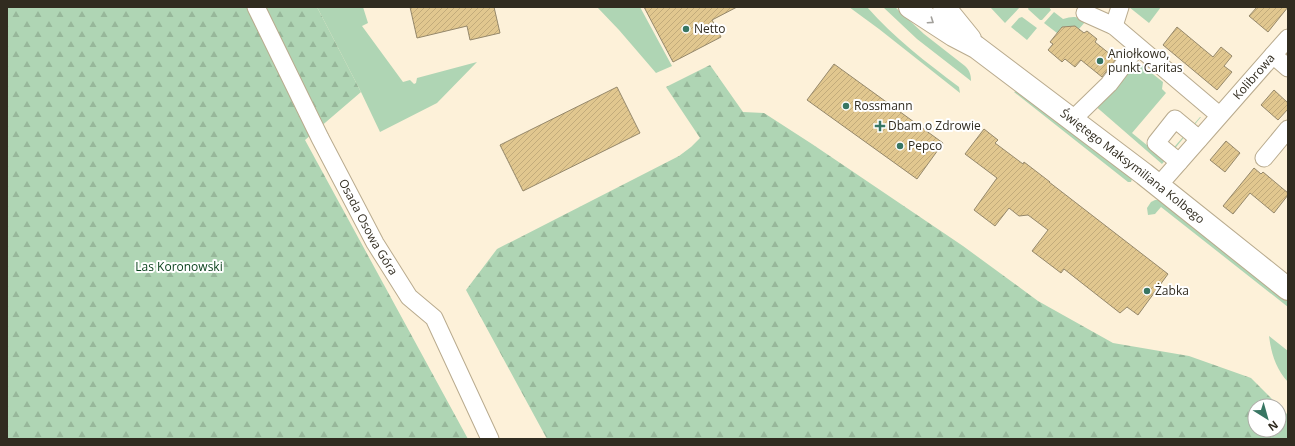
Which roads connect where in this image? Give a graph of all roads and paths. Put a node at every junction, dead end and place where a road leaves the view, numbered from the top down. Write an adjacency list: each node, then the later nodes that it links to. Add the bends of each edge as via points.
1 (256, 7): 20 (street, Osada Osowa Góra, via 375,243 409,297 434,318)
2 (910, 7): 8 (main road, Świętego Maksymiliana Kolbego, one-way to 8)
3 (944, 7): 8 (main road, Świętego Maksymiliana Kolbego)
4 (1120, 7): 6 (street)
5 (1085, 13): 6 (street)
6 (1114, 26): 9 (street)
7 (1288, 38): 10 (street, Kolibrowa)
8 (976, 47): 13 (main road, Świętego Maksymiliana Kolbego)
9 (1137, 47): 12 (street); 13 (street, via 1108,84)
10 (1273, 55): 11 (street); 12 (street, Kolibrowa)
11 (1288, 68)
12 (1220, 115): 15 (street, Kolibrowa)
13 (1072, 120): 18 (main road, Świętego Maksymiliana Kolbego)
14 (1288, 129): 16 (street)
15 (1199, 139): 17 (street, Kolibrowa); 17 (street, via 1175,119 1156,143)
16 (1264, 158)
17 (1179, 162): 18 (street, Kolibrowa)
18 (1158, 185): 19 (main road, Świętego Maksymiliana Kolbego)
19 (1288, 289)
20 (490, 439)

